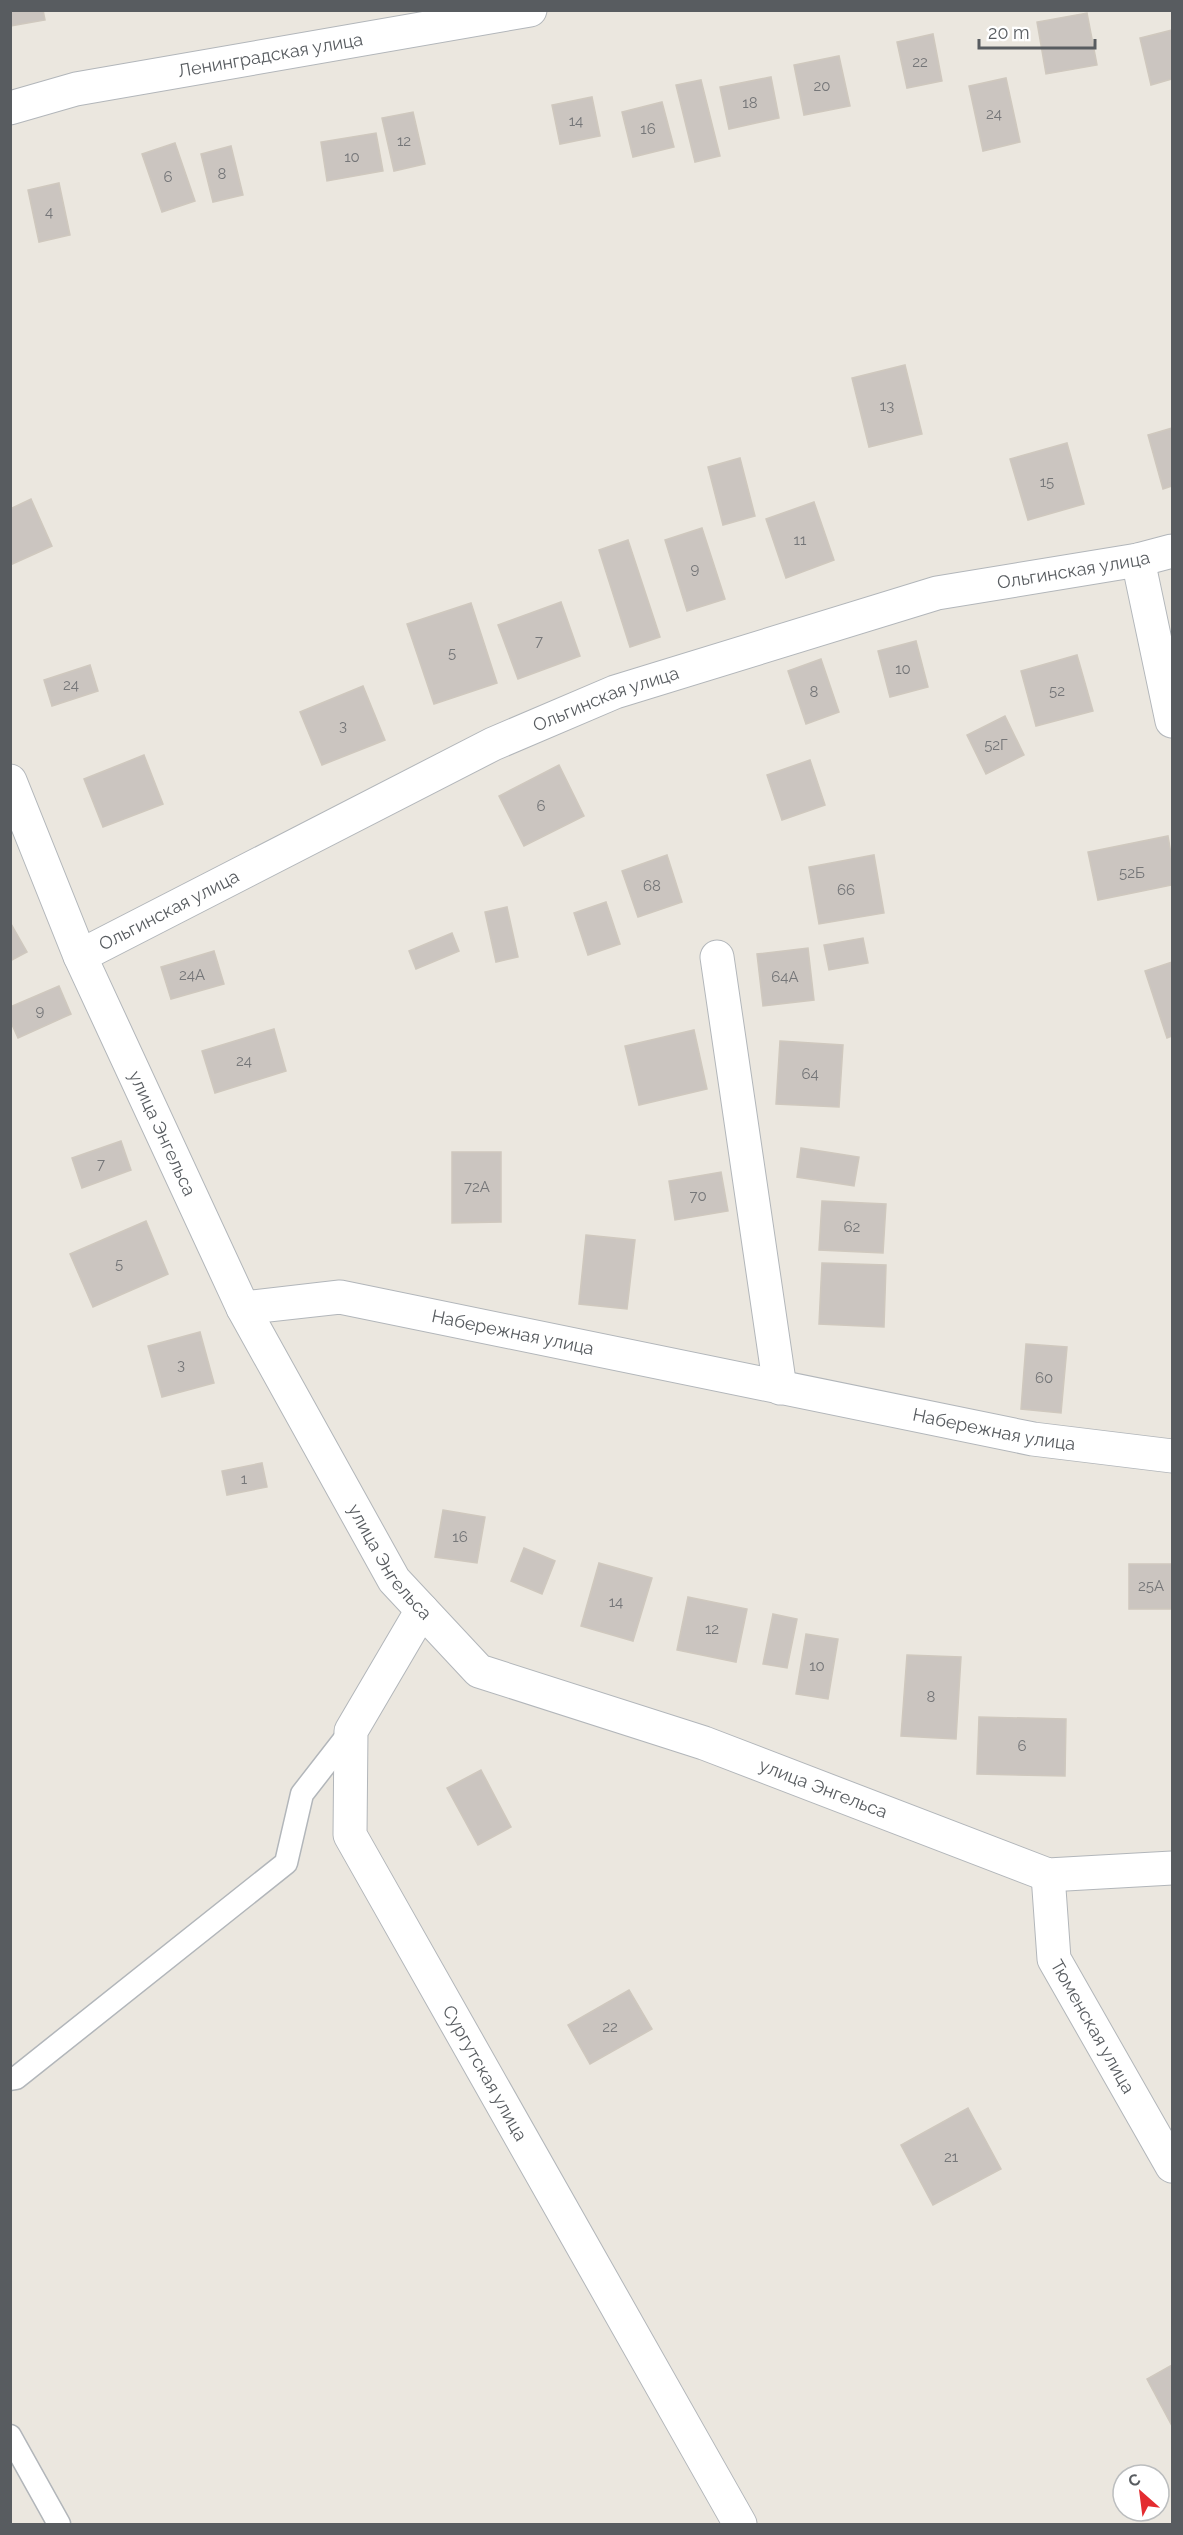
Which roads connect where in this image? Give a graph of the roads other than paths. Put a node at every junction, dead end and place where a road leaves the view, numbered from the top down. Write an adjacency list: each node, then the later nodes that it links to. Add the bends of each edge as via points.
1 (530, 10): 2 (street, Ленинградская улица, via 76,89)
2 (10, 108)
3 (1173, 551): 4 (street, Ольгинская улица)
4 (1138, 560): 5 (street); 7 (street, Ольгинская улица, via 937,593 615,692 492,744)
5 (1173, 722)
6 (10, 781): 7 (street, улица Энгельса)
7 (80, 956): 9 (street, улица Энгельса)
8 (717, 957): 10 (street)
9 (243, 1308): 10 (street, Набережная улица, via 340,1297); 12 (street, улица Энгельса, via 394,1580)
10 (780, 1388): 11 (street, Набережная улица, via 1033,1439)
11 (1173, 1456)
12 (422, 1610): 13 (street, Сургутская улица); 15 (street, улица Энгельса, via 479,1671 704,1743)
13 (351, 1731): 16 (lane, via 302,1794 286,1863 16,2079); 20 (street, Сургутская улица, via 350,1835)
14 (1173, 1868): 15 (street, улица Энгельса)
15 (1048, 1875): 17 (street, Тюменская улица, via 1054,1959)
16 (10, 2079)
17 (1173, 2166)
18 (10, 2436): 19 (lane)
19 (59, 2524)
20 (740, 2524)

